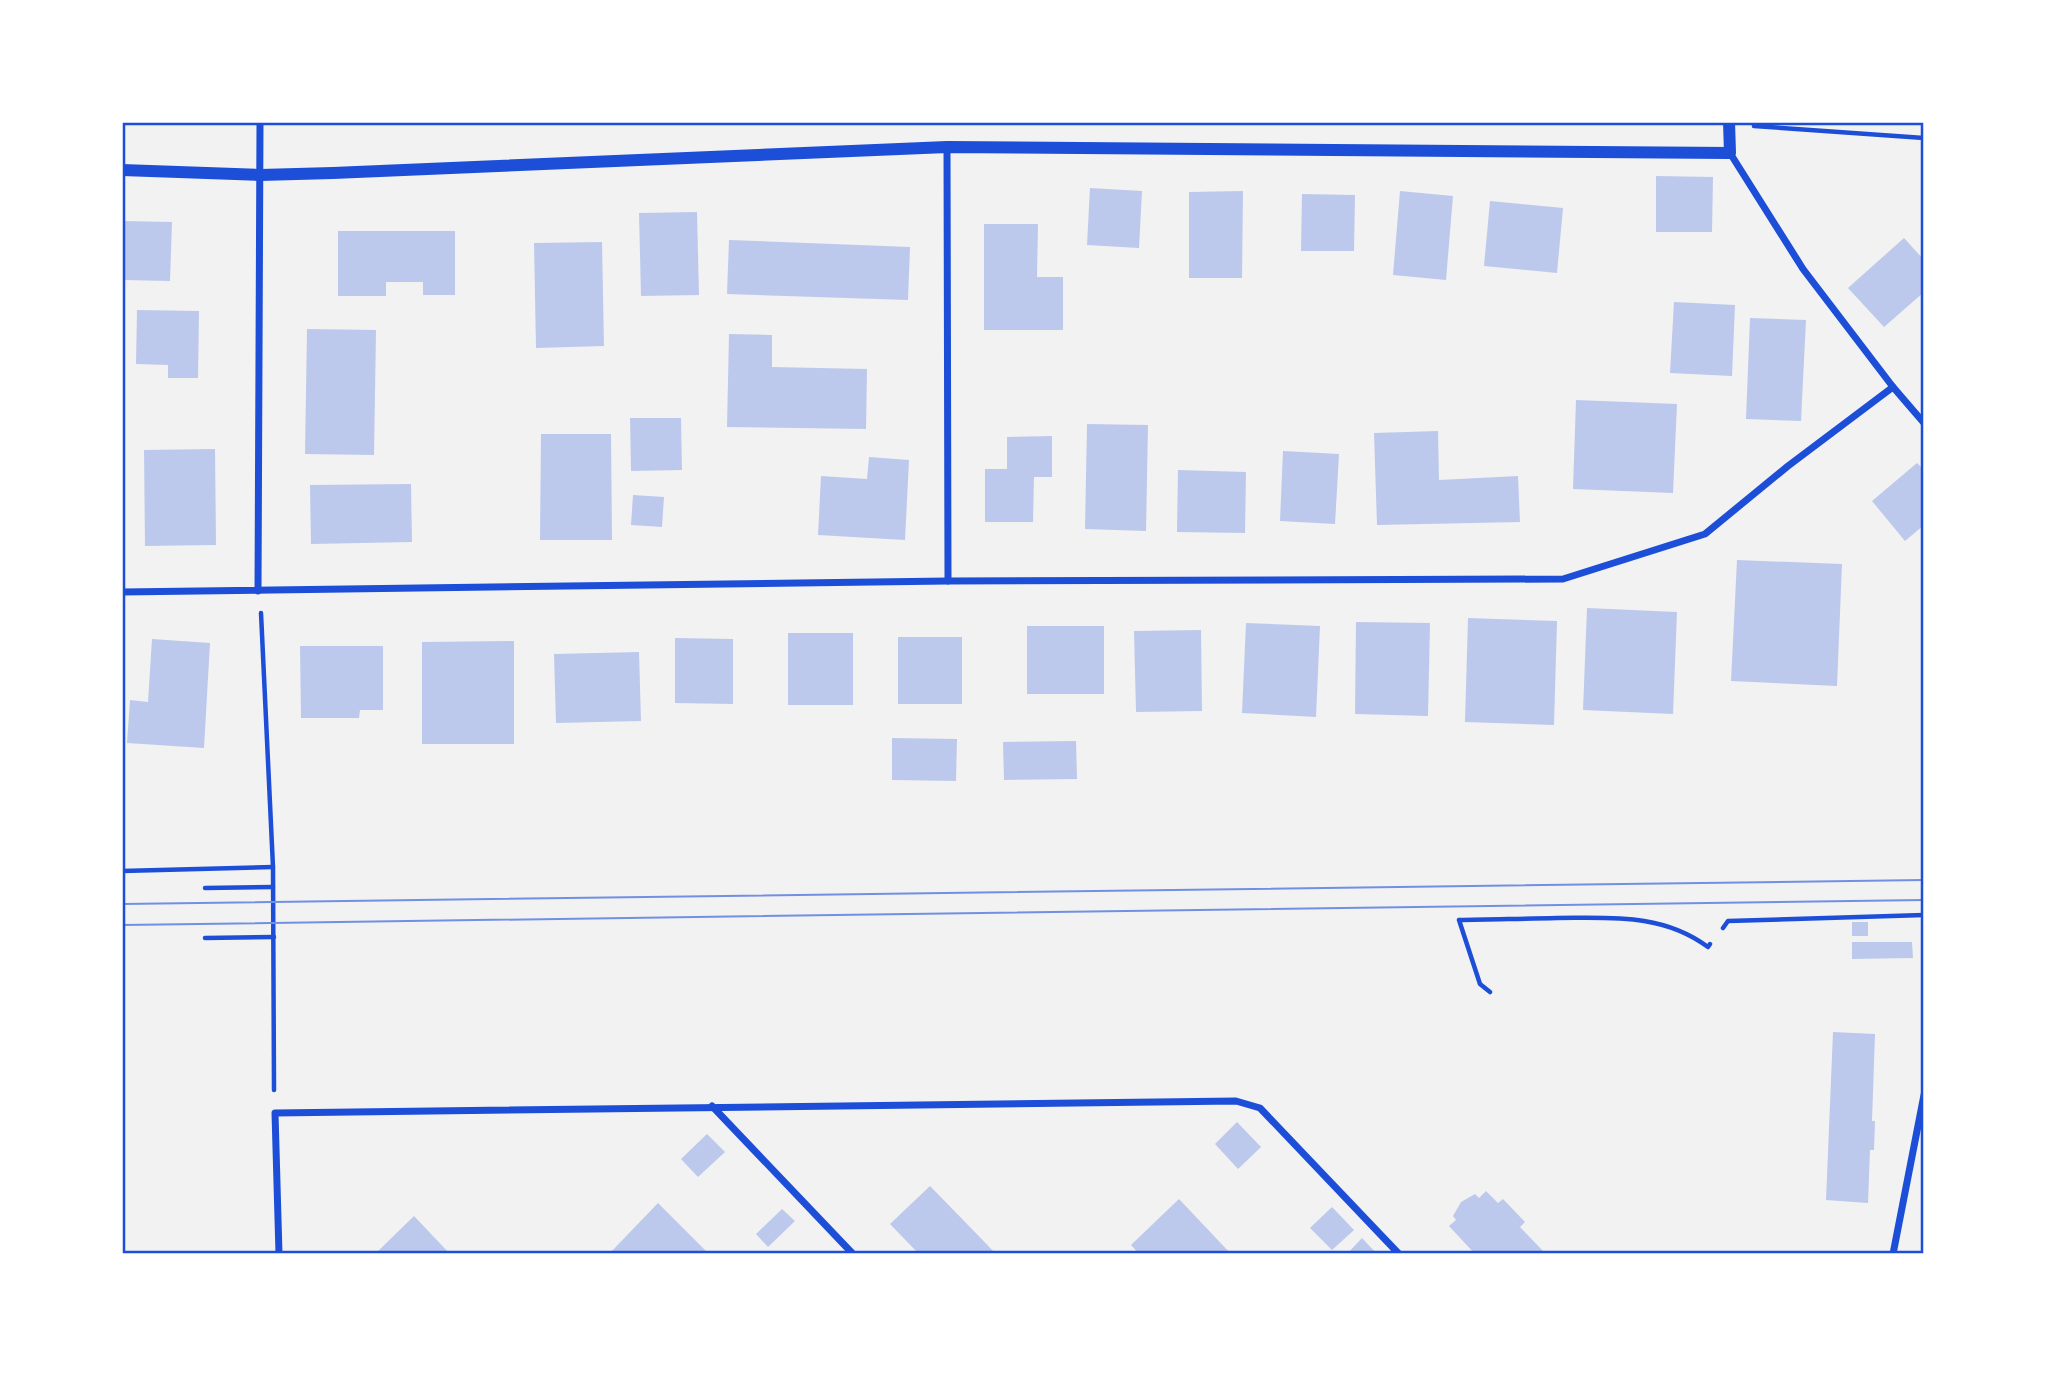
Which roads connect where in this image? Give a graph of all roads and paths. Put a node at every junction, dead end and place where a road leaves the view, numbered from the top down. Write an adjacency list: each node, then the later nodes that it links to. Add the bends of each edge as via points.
1 (260, 122): 7 (street)
2 (1729, 123): 3 (path); 5 (street)
3 (1923, 138)
4 (947, 148): 5 (street); 7 (street); 10 (street)
5 (1730, 153): 8 (street, via 1803,269)
6 (122, 170): 7 (street)
7 (260, 175): 11 (street)
8 (1893, 387): 9 (street); 10 (street, via 1706,534 1563,579)
9 (1923, 423)
10 (948, 581): 11 (street)
11 (258, 591): 12 (street); 13 (path)
12 (122, 593)
13 (273, 867): 14 (path); 15 (path)
14 (122, 871)
15 (273, 887): 16 (path); 19 (path)
16 (205, 888)
17 (1923, 915): 18 (path, via 1728,920)
18 (1723, 928)
19 (274, 937): 20 (path); 25 (path)
20 (205, 938)
21 (1710, 944): 22 (path, via 1628,917 1459,920 1480,984)
22 (1490, 992)
23 (1923, 1095): 29 (street)
24 (712, 1106): 25 (street); 27 (street); 28 (street, via 1236,1101 1259,1108)
25 (275, 1113): 26 (street)
26 (279, 1254)
27 (853, 1254)
28 (1399, 1254)
29 (1894, 1254)

